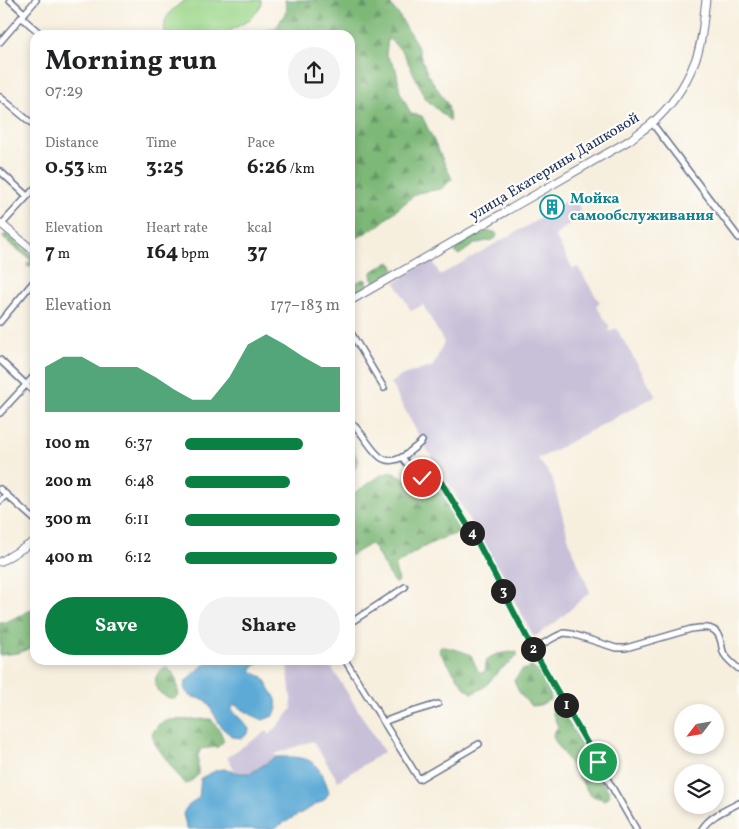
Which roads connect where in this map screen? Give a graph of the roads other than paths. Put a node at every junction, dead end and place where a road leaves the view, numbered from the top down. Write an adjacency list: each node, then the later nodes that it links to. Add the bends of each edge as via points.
1 (10, 0): 4 (street)
2 (36, 0): 4 (street)
3 (706, 0): 9 (street, улица Екатерины Дашковой, via 696,60 678,94)
4 (23, 15): 5 (street); 6 (street)
5 (37, 30)
6 (0, 42)
7 (0, 97): 8 (street)
8 (30, 122)
9 (652, 123): 14 (street); 17 (street, улица Екатерины Дашковой, via 630,140)
10 (0, 171): 12 (street)
11 (30, 194): 12 (street)
12 (28, 196): 13 (street)
13 (1, 223): 15 (street)
14 (739, 238)
15 (30, 248)
16 (30, 286): 18 (street)
17 (355, 298)
18 (0, 322)
19 (355, 339): 24 (street)
20 (0, 360): 22 (street)
21 (30, 381): 22 (street)
22 (27, 385): 23 (street); 25 (street)
23 (30, 388)
24 (384, 388)
25 (0, 413)
26 (355, 425): 28 (street, via 379,457 387,461)
27 (422, 441): 28 (street)
28 (402, 457): 37 (street, via 428,483 441,482 476,539)
29 (0, 489): 30 (street)
30 (6, 494): 31 (street); 32 (street)
31 (0, 501)
32 (30, 516)
33 (30, 544): 34 (street)
34 (0, 562)
35 (405, 587): 36 (street)
36 (355, 620)
37 (533, 649): 39 (street, via 564,633 626,648 701,627 715,630 724,654); 44 (street)
38 (348, 665): 41 (street)
39 (739, 669)
40 (438, 704): 41 (street)
41 (384, 722): 42 (street, via 419,778)
42 (479, 744)
43 (739, 803): 45 (street, via 713,817)
44 (636, 829)
45 (702, 829)

